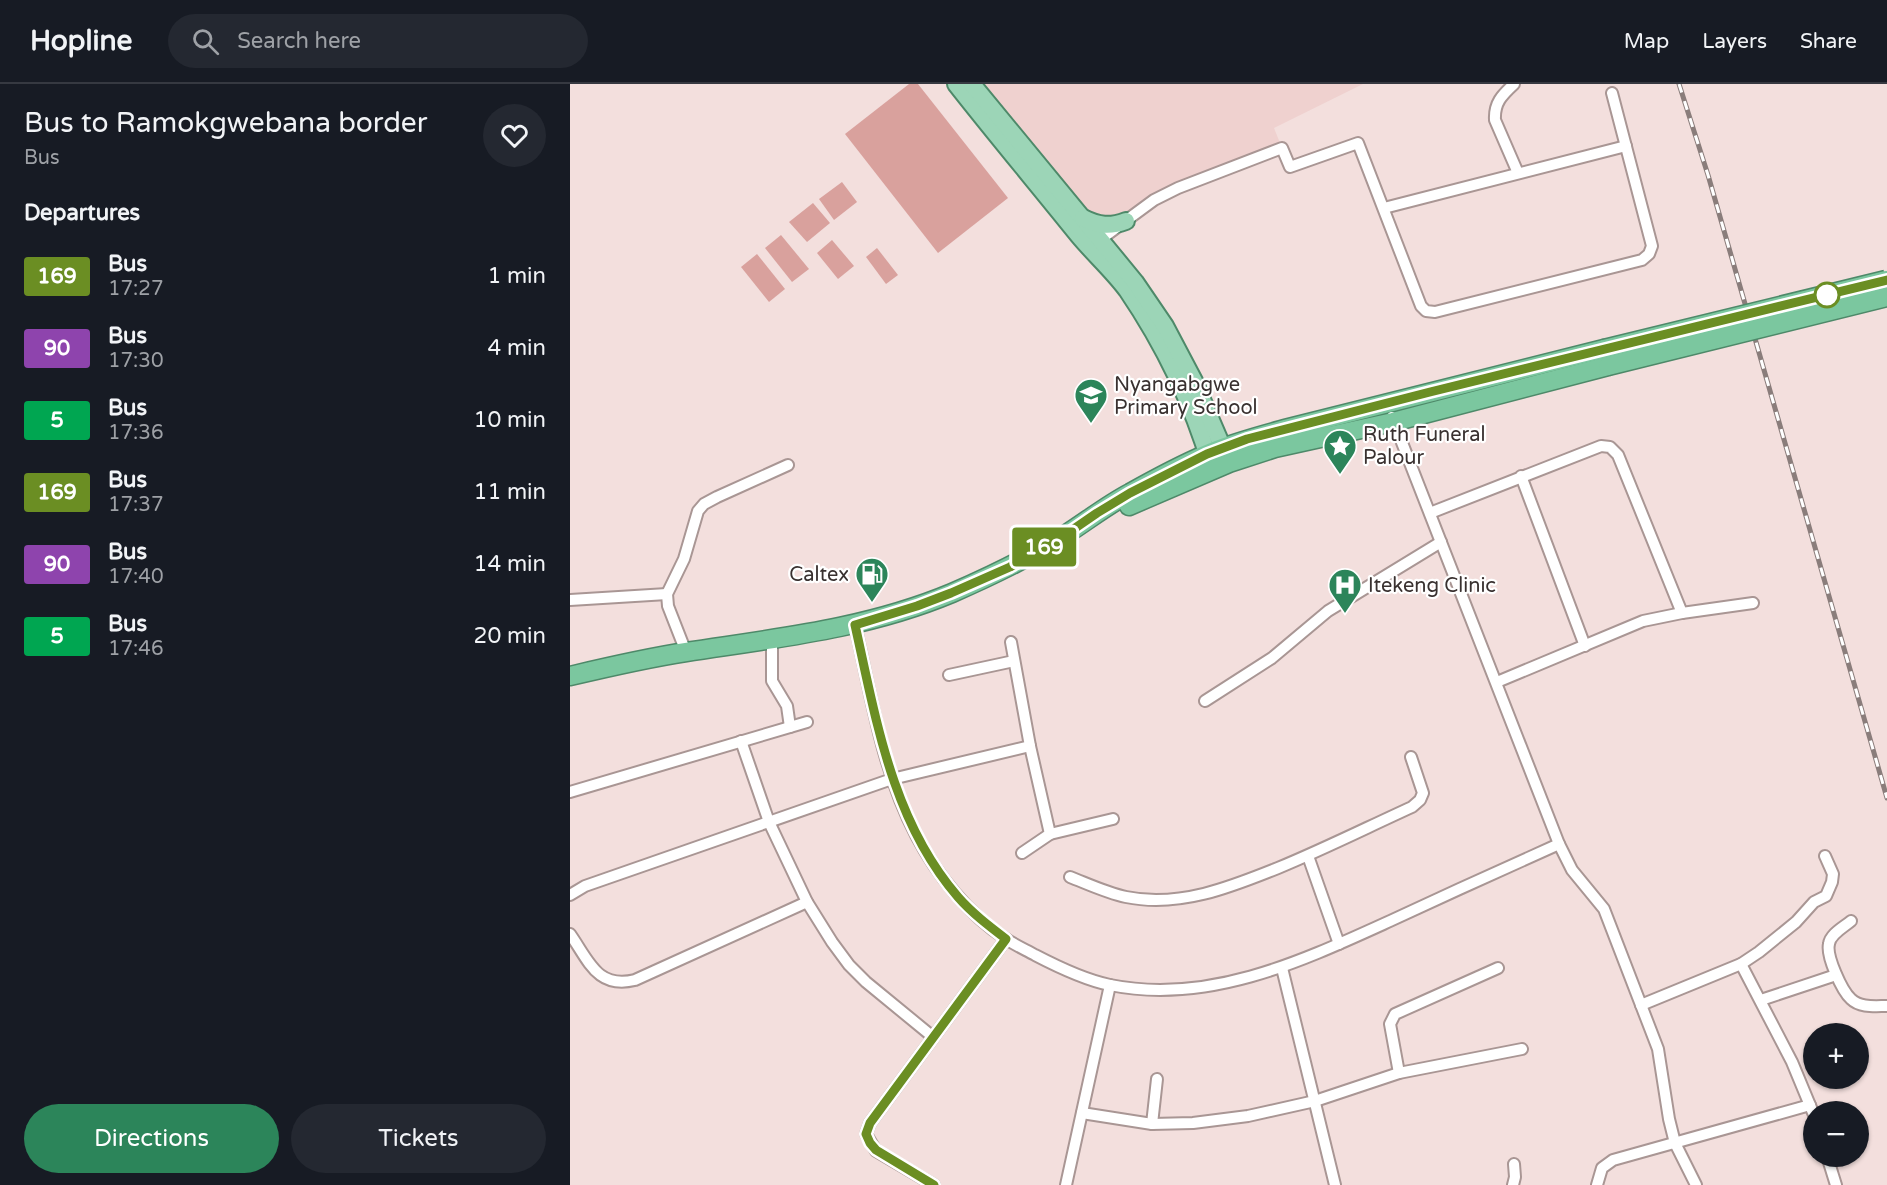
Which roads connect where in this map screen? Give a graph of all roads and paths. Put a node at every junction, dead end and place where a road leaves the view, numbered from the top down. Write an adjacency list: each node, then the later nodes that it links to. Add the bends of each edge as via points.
1 (956, 84): 10 (main road)
2 (972, 84): 8 (main road)
3 (1514, 84): 6 (street, via 1494,111)
4 (1612, 93): 5 (street)
5 (1626, 146): 6 (street); 7 (street, via 1652,246 1642,260 1435,312 1426,311)
6 (1518, 173): 7 (street)
7 (1384, 208): 9 (street, via 1358,143 1290,167 1282,148 1178,188)
8 (1083, 218): 9 (main road, via 1100,225); 10 (main road)
9 (1126, 221): 10 (street); 11 (main road, via 1115,242)
10 (1095, 244): 11 (main road); 16 (main road, via 1153,333)
11 (1119, 262): 16 (main road, via 1165,326 1194,381)
12 (1887, 286): 13 (highway, bridge)
13 (1606, 358): 14 (highway); 15 (highway)
14 (1386, 403): 15 (street); 16 (highway, via 1247,439)
15 (1393, 422): 16 (highway); 19 (street)
16 (1218, 459): 25 (highway, via 1130,493 1010,567 951,593)
17 (788, 465): 21 (street, via 704,504 694,519 684,559)
18 (1521, 476): 19 (street); 24 (street, via 1601,446 1610,447 1617,455); 28 (street)
19 (1430, 513): 20 (street)
20 (1441, 542): 33 (street); 34 (street, via 1328,610 1272,658)
21 (667, 594): 22 (street); 29 (street)
22 (570, 600)
23 (1753, 603): 24 (street)
24 (1682, 613): 28 (street, via 1643,621)
25 (855, 625): 26 (highway); 40 (street)
26 (772, 640): 29 (highway); 36 (street, via 772,681 788,706)
27 (1011, 642): 30 (street)
28 (1585, 646): 33 (street)
29 (686, 652): 32 (highway)
30 (1014, 661): 31 (street); 38 (street)
31 (949, 675)
32 (570, 676)
33 (1497, 682): 45 (street)
34 (1205, 701)
35 (807, 722): 36 (street)
36 (790, 728): 37 (street)
37 (741, 741): 41 (street); 43 (street)
38 (1030, 746): 40 (street); 44 (street)
39 (1411, 757): 47 (street, via 1423,793 1420,800)
40 (892, 779): 43 (street); 54 (street, via 916,835 943,878 958,897)
41 (570, 792)
42 (1113, 819): 44 (street)
43 (769, 822): 50 (street, via 585,886); 51 (street)
44 (1050, 834): 46 (street)
45 (1559, 844): 55 (street); 62 (street, via 1572,870 1604,909)
46 (1022, 853)
47 (1308, 856): 49 (street, via 1239,884 1175,899 1126,897); 55 (street)
48 (1825, 856): 56 (street, via 1833,874 1826,896)
49 (1070, 877)
50 (570, 895)
51 (807, 902): 53 (street, via 624,982 598,974); 64 (street, via 849,965)
52 (1851, 921): 59 (street, via 1828,944)
53 (570, 934)
54 (1006, 939): 60 (street, via 1047,961); 64 (street)
55 (1339, 944): 57 (street)
56 (1741, 964): 61 (street); 62 (street)
57 (1282, 968): 60 (street, via 1196,988 1147,990); 68 (street)
58 (1498, 968): 66 (street, via 1395,1014 1390,1024)
59 (1836, 975): 61 (street); 63 (street, via 1851,1000 1866,1006)
60 (1110, 985): 71 (street)
61 (1761, 1000): 69 (street)
62 (1641, 1005): 73 (street, via 1658,1050)
63 (1887, 1006)
64 (933, 1037): 76 (street, via 866,1134 876,1150)
65 (1522, 1048): 66 (street)
66 (1399, 1073): 68 (street)
67 (1157, 1079): 72 (street)
68 (1316, 1101): 72 (street, via 1248,1116); 78 (street)
69 (1808, 1101)
70 (1803, 1112): 73 (street)
71 (1082, 1113): 72 (street); 77 (street)
72 (1152, 1124)
73 (1675, 1143): 80 (street, via 1607,1163); 81 (street)
74 (1514, 1164): 79 (street)
75 (1830, 1167): 82 (street)
76 (934, 1185)
77 (1066, 1185)
78 (1335, 1185)
79 (1513, 1185)
80 (1597, 1185)
81 (1696, 1185)
82 (1836, 1185)

